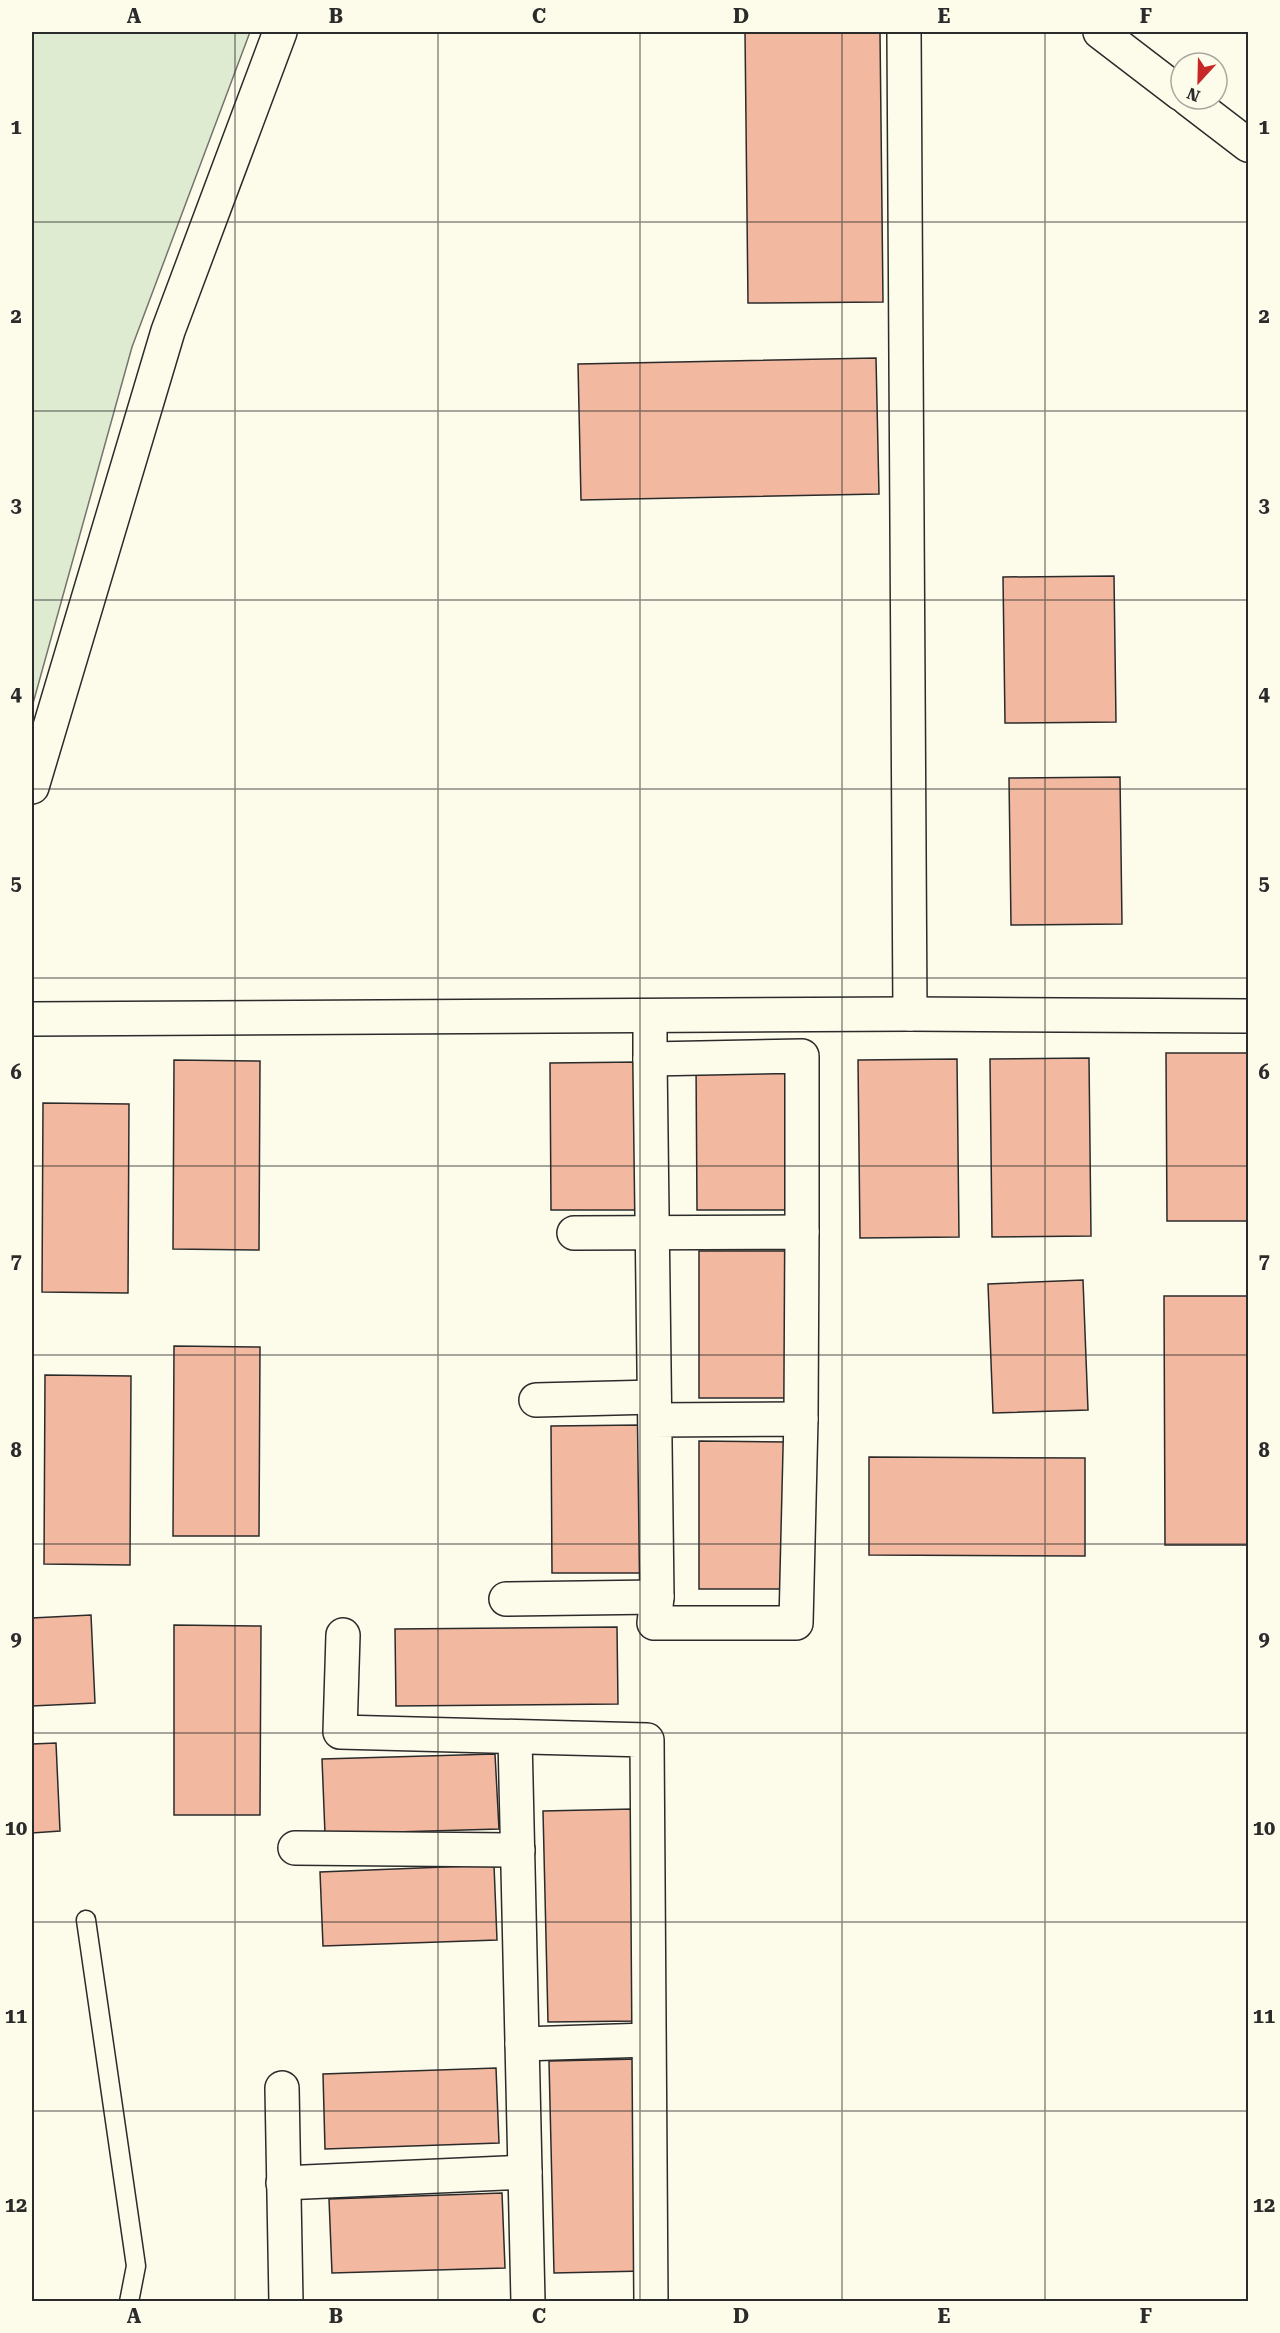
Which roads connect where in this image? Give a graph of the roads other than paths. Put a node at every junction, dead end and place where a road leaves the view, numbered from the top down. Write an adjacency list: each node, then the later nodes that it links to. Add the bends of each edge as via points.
1 (280, 32): 7 (street, via 168,331)
2 (904, 32): 8 (street)
3 (1100, 32): 4 (street)
4 (1169, 84)
5 (1204, 111): 6 (street)
6 (1248, 145)
7 (32, 786)
8 (910, 1014): 9 (street); 10 (street)
9 (650, 1016): 11 (street); 12 (street)
10 (1248, 1016)
11 (32, 1019)
12 (650, 1059): 13 (street, via 802,1056); 15 (street)
13 (802, 1232): 15 (street); 18 (street)
14 (574, 1233): 15 (street)
15 (652, 1234): 17 (street)
16 (537, 1400): 17 (street)
17 (655, 1408): 18 (street); 19 (street)
18 (801, 1419): 19 (street, via 796,1623 654,1623)
19 (657, 1596): 20 (street)
20 (506, 1599)
21 (343, 1635): 22 (street, via 340,1732)
22 (514, 1738): 24 (street); 26 (street, via 646,1740)
23 (295, 1848): 24 (street)
24 (518, 1850): 27 (street)
25 (86, 1920): 31 (lane, via 136,2266)
26 (648, 2040): 27 (street); 34 (street)
27 (522, 2044): 29 (street)
28 (282, 2088): 30 (street)
29 (525, 2172): 30 (street); 33 (street)
30 (283, 2183): 32 (street)
31 (129, 2301)
32 (286, 2301)
33 (528, 2301)
34 (651, 2301)

